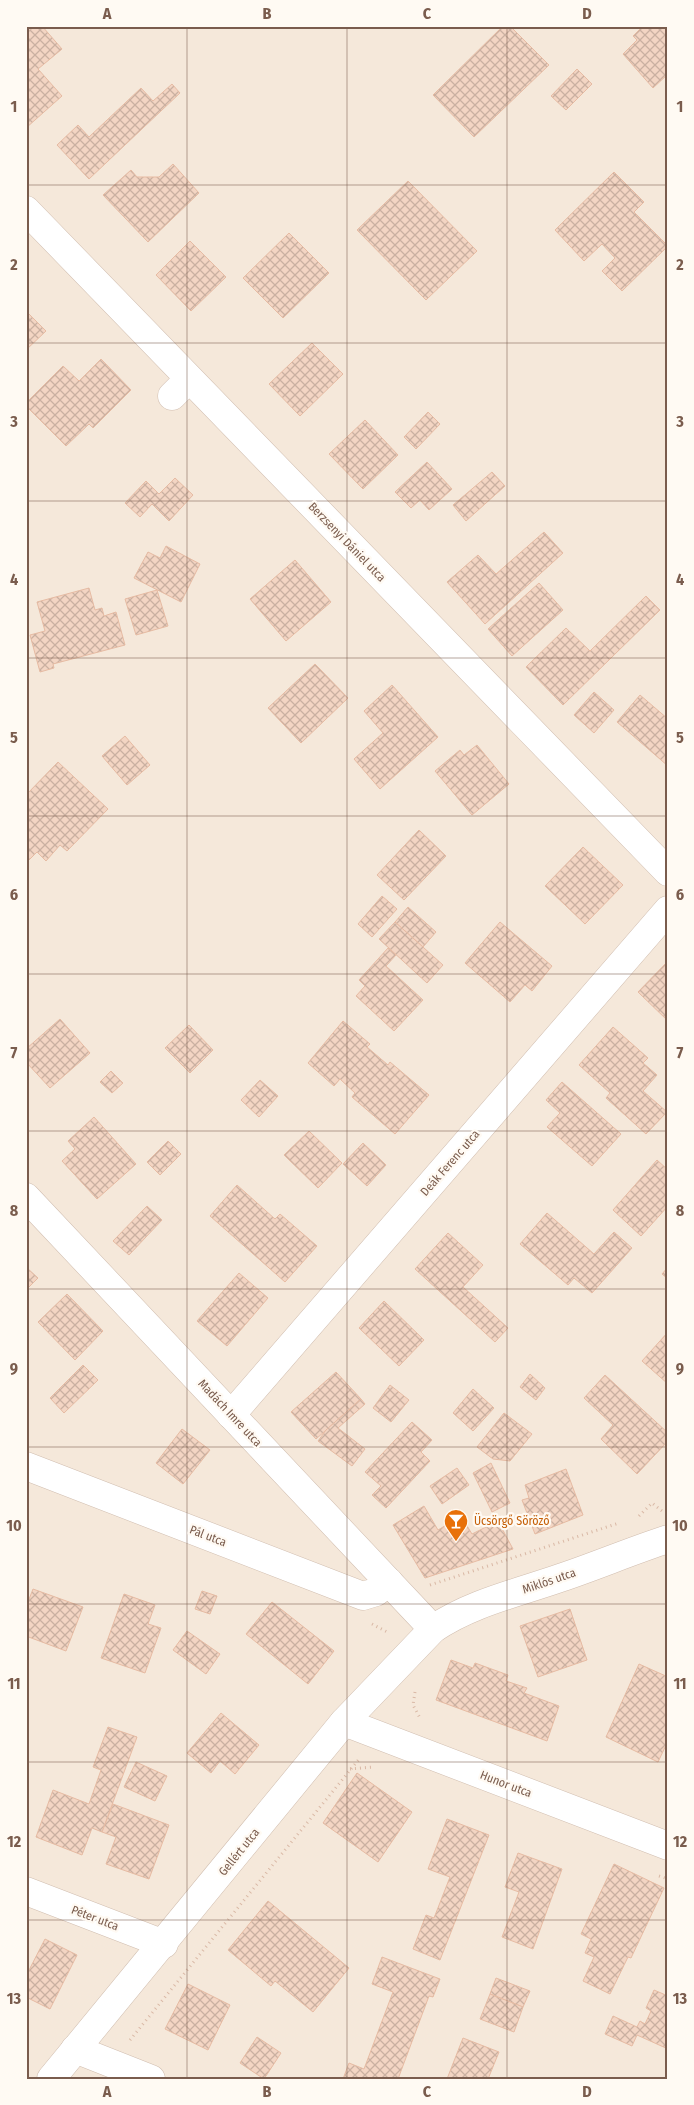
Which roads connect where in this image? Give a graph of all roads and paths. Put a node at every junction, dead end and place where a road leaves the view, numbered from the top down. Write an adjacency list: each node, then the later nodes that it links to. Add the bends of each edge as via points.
1 (26, 210): 2 (street, Berzsenyi Dániel utca, via 180,388)
2 (668, 872)
3 (668, 910): 5 (street, Deák Ferenc utca)
4 (26, 1197): 5 (street, Madách Imre utca)
5 (232, 1415): 13 (street, Madách Imre utca)
6 (26, 1466): 13 (street, Pál utca, via 364,1596)
7 (668, 1516): 8 (path, via 652,1503 642,1515)
8 (632, 1518)
9 (623, 1521): 14 (path, via 430,1584)
10 (668, 1521): 12 (street)
11 (668, 1539): 12 (street, Miklós utca)
12 (640, 1548): 15 (street, Miklós utca, via 562,1578 477,1605)
13 (389, 1582): 14 (street, Madách Imre utca)
14 (409, 1603): 15 (street, Madách Imre utca)
15 (433, 1629): 17 (street, Gellért utca)
16 (411, 1695): 18 (path, via 416,1688 413,1706)
17 (344, 1722): 19 (street, Hunor utca); 22 (street, Gellért utca)
18 (424, 1722)
19 (378, 1735): 20 (street, Hunor utca); 24 (path)
20 (668, 1846)
21 (26, 1891): 22 (street, Péter utca)
22 (164, 1944): 23 (street, Gellért utca)
23 (75, 2049): 24 (street); 25 (street, Gellért utca)
24 (110, 2063): 26 (street)
25 (51, 2079)
26 (151, 2079)

